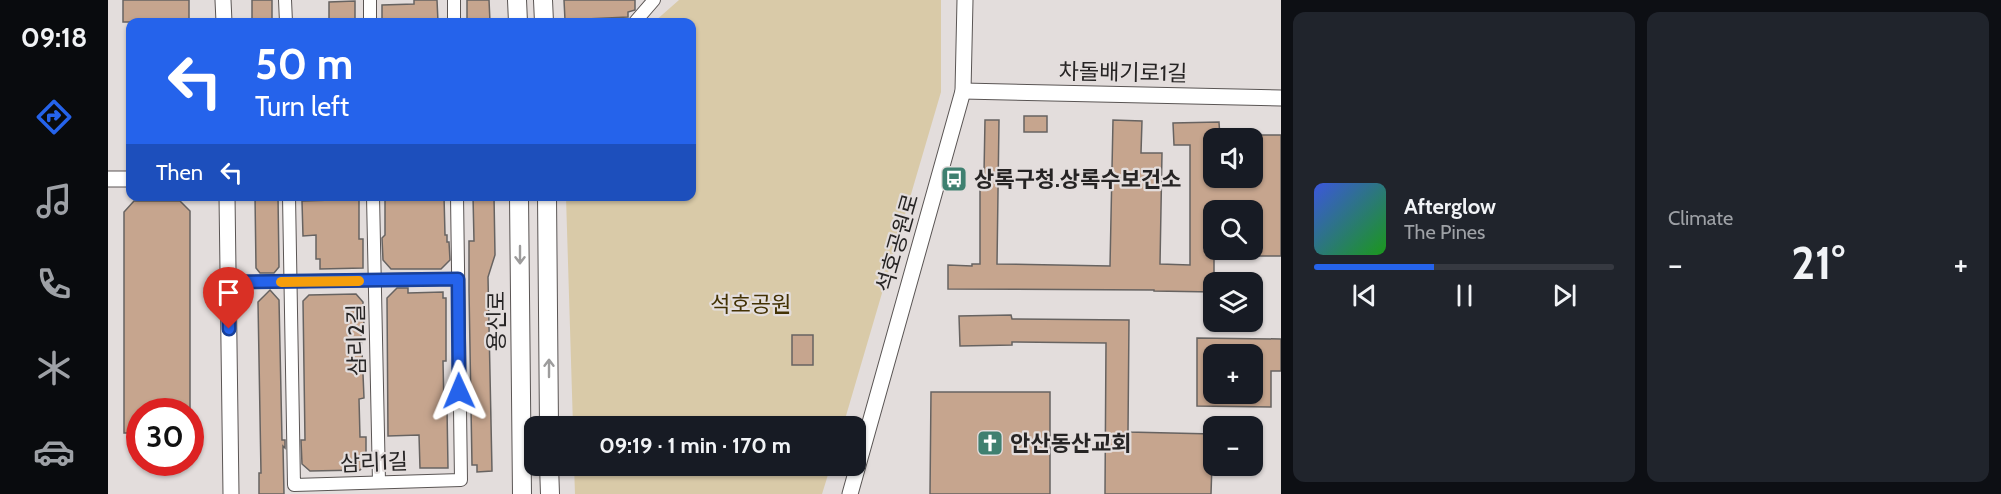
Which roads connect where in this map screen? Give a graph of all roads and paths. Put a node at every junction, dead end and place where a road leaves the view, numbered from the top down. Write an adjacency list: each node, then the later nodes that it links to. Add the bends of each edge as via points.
1 (223, 0): 9 (street)
2 (285, 0): 10 (street)
3 (370, 0): 11 (street)
4 (454, 0): 12 (street)
5 (517, 0): 13 (main road)
6 (543, 0): 14 (main road)
7 (654, 0): 15 (street)
8 (965, 0): 16 (street, 석호공원로)
9 (224, 18)
10 (286, 18)
11 (370, 18)
12 (454, 18)
13 (518, 18)
14 (544, 18)
15 (638, 18)
16 (963, 91): 17 (street, 차돌배기로1길); 36 (street, 석호공원로)
17 (1281, 98)
18 (108, 179): 19 (street)
19 (126, 179)
20 (227, 201): 28 (street)
21 (290, 201): 29 (street, 삼리1길)
22 (374, 201): 27 (street, 삼리2길)
23 (457, 201): 26 (street, 삼리1길)
24 (519, 201): 33 (main road, 용신로, one-way to 33)
25 (547, 201): 30 (main road, one-way to 25)
26 (458, 279): 27 (street); 32 (street, 삼리1길, via 461,480)
27 (375, 281): 29 (street); 32 (street, 삼리2길)
28 (228, 282): 29 (street); 34 (street)
29 (291, 282): 32 (street, 삼리1길, via 294,485)
30 (549, 416)
31 (549, 476): 35 (main road)
32 (380, 482)
33 (522, 488)
34 (231, 494)
35 (550, 494)
36 (850, 494)

